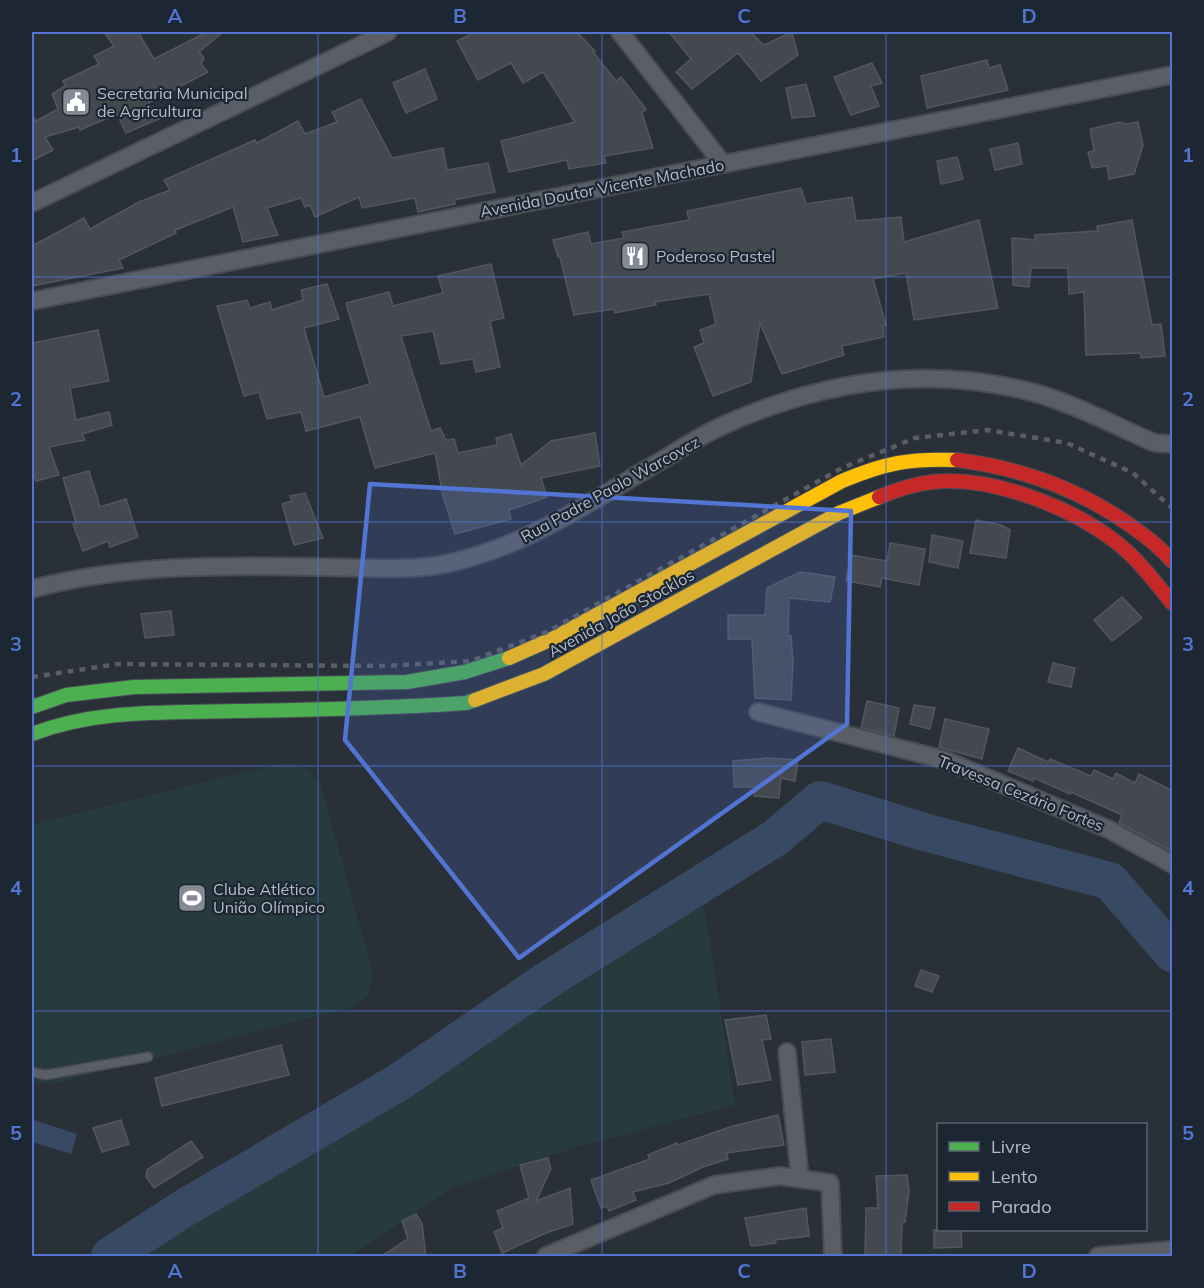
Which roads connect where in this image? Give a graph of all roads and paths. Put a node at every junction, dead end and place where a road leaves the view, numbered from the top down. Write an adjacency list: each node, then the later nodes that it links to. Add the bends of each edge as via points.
1 (388, 32): 5 (street)
2 (620, 32): 4 (street)
3 (1173, 75): 4 (street, Avenida Doutor Vicente Machado)
4 (723, 164): 6 (street, Avenida Doutor Vicente Machado)
5 (32, 203)
6 (32, 302)
7 (1173, 444): 9 (street, Rua Padre Paolo Warcovcz, via 1155,443 1038,394 979,380 923,376 850,384 723,425 526,539 448,564 375,569 155,568 90,576)
8 (1173, 561): 11 (main road, Avenida João Stocklos, via 1128,522 1087,496 1033,474 987,463 888,463 842,481 554,638 481,670 407,682 134,687 66,695)
9 (32, 589)
10 (1173, 603): 13 (main road, Avenida João Stocklos, via 1153,577 1115,542 1076,519 1020,494 980,483 934,482 878,496 839,513 544,674 466,703 111,714 55,725)
11 (32, 707)
12 (758, 712): 14 (street, Travessa Cezário Fortes, via 945,760 1108,829)
13 (32, 734)
14 (1173, 864)
15 (787, 1052): 18 (street)
16 (148, 1057): 17 (lane, via 45,1075)
17 (32, 1072)
18 (800, 1179): 20 (street, via 780,1176 714,1185); 21 (street, via 830,1183)
19 (1173, 1250): 22 (street)
20 (546, 1257)
21 (833, 1257)
22 (1098, 1257)

